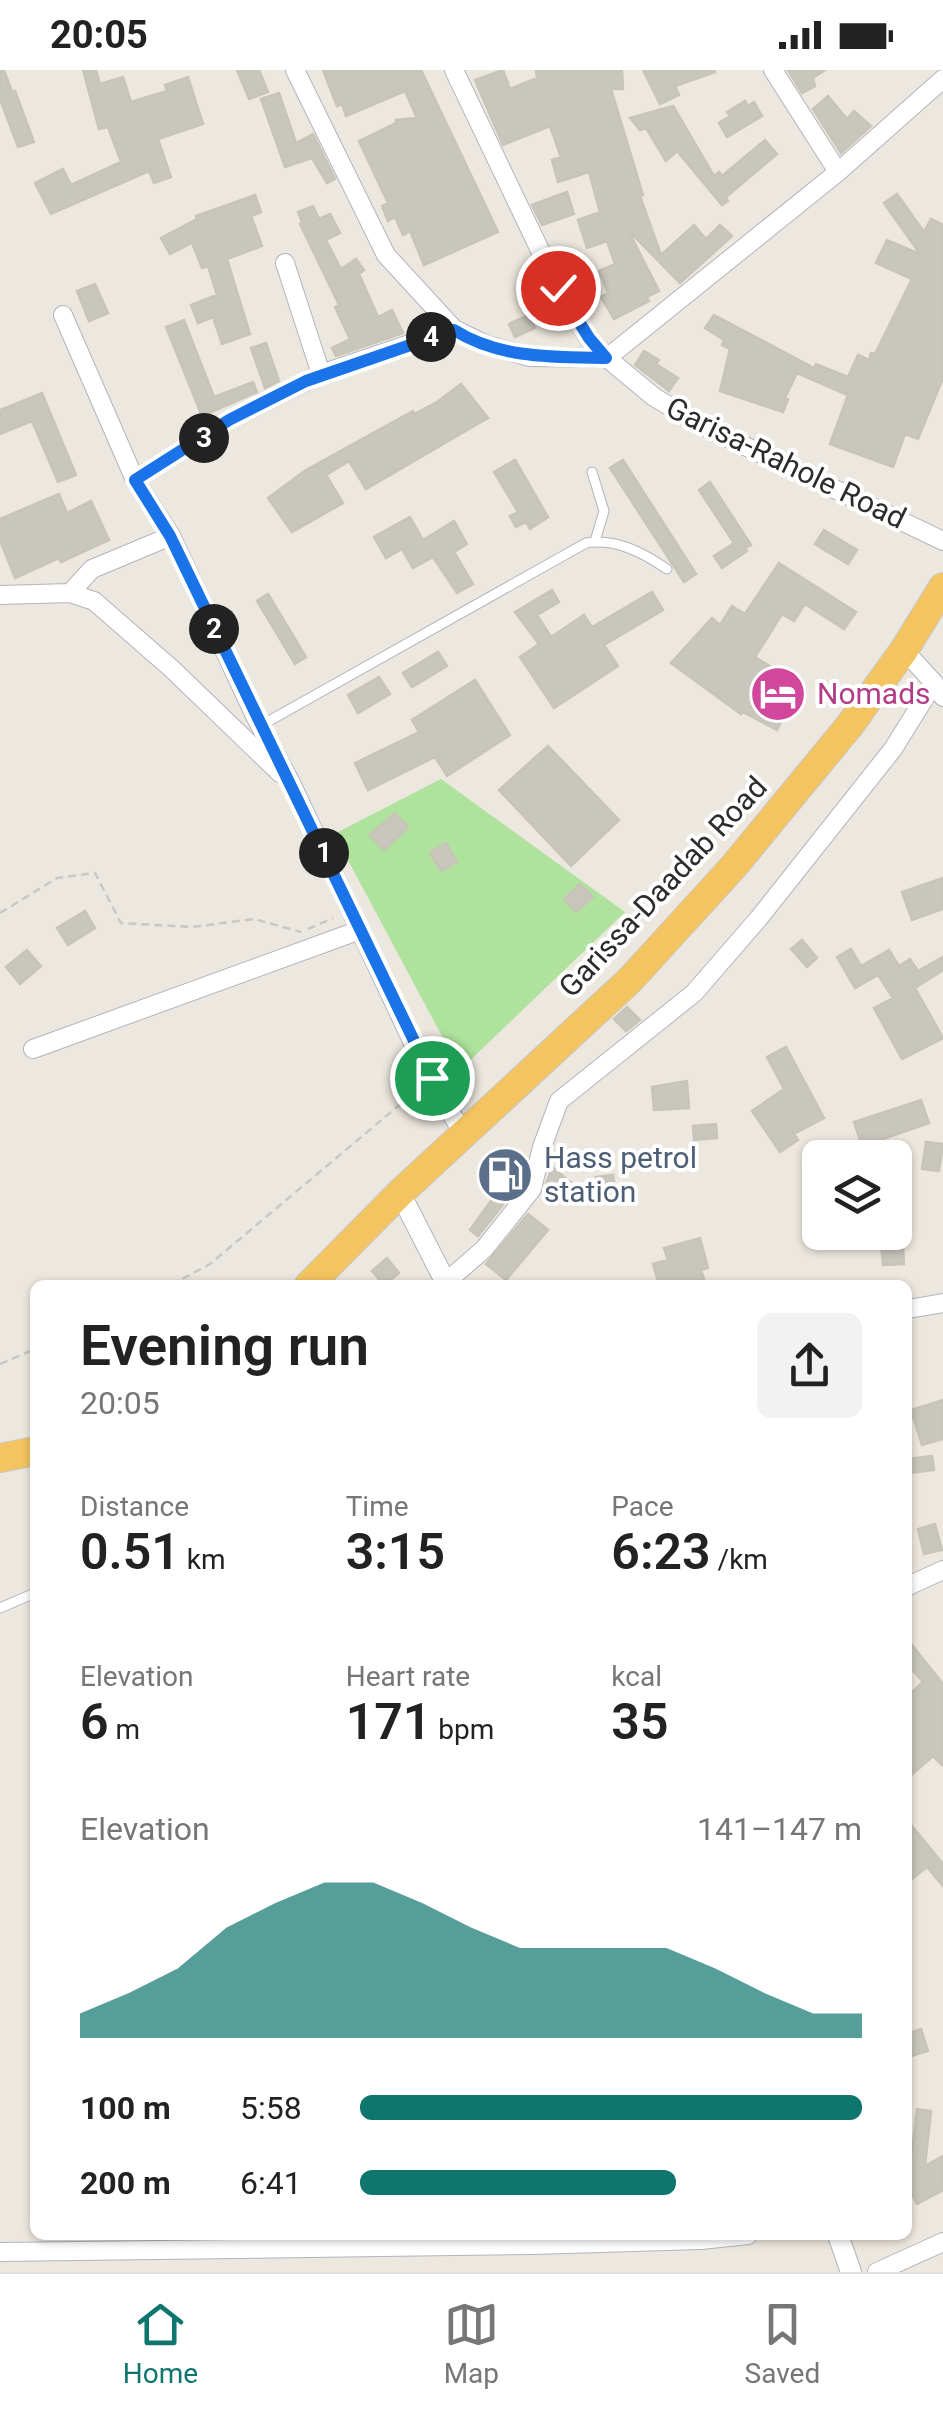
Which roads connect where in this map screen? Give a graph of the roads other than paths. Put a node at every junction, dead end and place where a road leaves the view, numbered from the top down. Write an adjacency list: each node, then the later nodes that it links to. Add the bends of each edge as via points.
1 (294, 70): 8 (street, via 386,255)
2 (454, 70): 9 (street, Garisa-Rahole Road, via 558,288)
3 (774, 70): 5 (street)
4 (943, 79): 5 (street)
5 (838, 172): 9 (street)
6 (285, 263): 10 (street)
7 (63, 314): 12 (street)
8 (454, 330): 9 (street, via 530,357); 10 (street)
9 (606, 358): 14 (street, Garisa-Rahole Road, via 701,425)
10 (322, 374): 12 (street, via 229,420)
11 (592, 472): 15 (lane, via 604,510)
12 (135, 480): 13 (street)
13 (170, 536): 18 (street, via 92,569); 22 (street)
14 (943, 541)
15 (595, 542): 16 (lane, via 606,540); 22 (lane)
16 (666, 569)
17 (943, 587): 20 (highway, Garissa-Daadab Road)
18 (70, 592): 19 (street); 23 (street, via 109,612)
19 (0, 595)
20 (904, 650): 21 (street); 26 (highway, Garissa-Daadab Road, via 734,866 630,980)
21 (939, 690): 30 (street, via 694,993 559,1101 532,1189)
22 (260, 726): 23 (street)
23 (292, 783): 24 (street)
24 (360, 930): 25 (street); 26 (street)
25 (33, 1049)
26 (464, 1134): 27 (highway, Garissa-Daadab Road)
27 (400, 1193): 28 (highway, Garissa-Daadab Road); 29 (street)
28 (314, 1280)
29 (444, 1280)
30 (450, 1280)
31 (943, 1303): 32 (street)
32 (912, 1308)
33 (30, 1452): 34 (highway)
34 (0, 1458)
35 (943, 1570): 36 (street)
36 (912, 1584)
37 (30, 1595): 38 (lane)
38 (0, 1608)
39 (462, 2240): 40 (street); 43 (street, via 281,2250)
40 (693, 2240)
41 (840, 2240): 44 (street)
42 (943, 2242): 45 (street)
43 (0, 2252)
44 (851, 2272)
45 (877, 2272)

